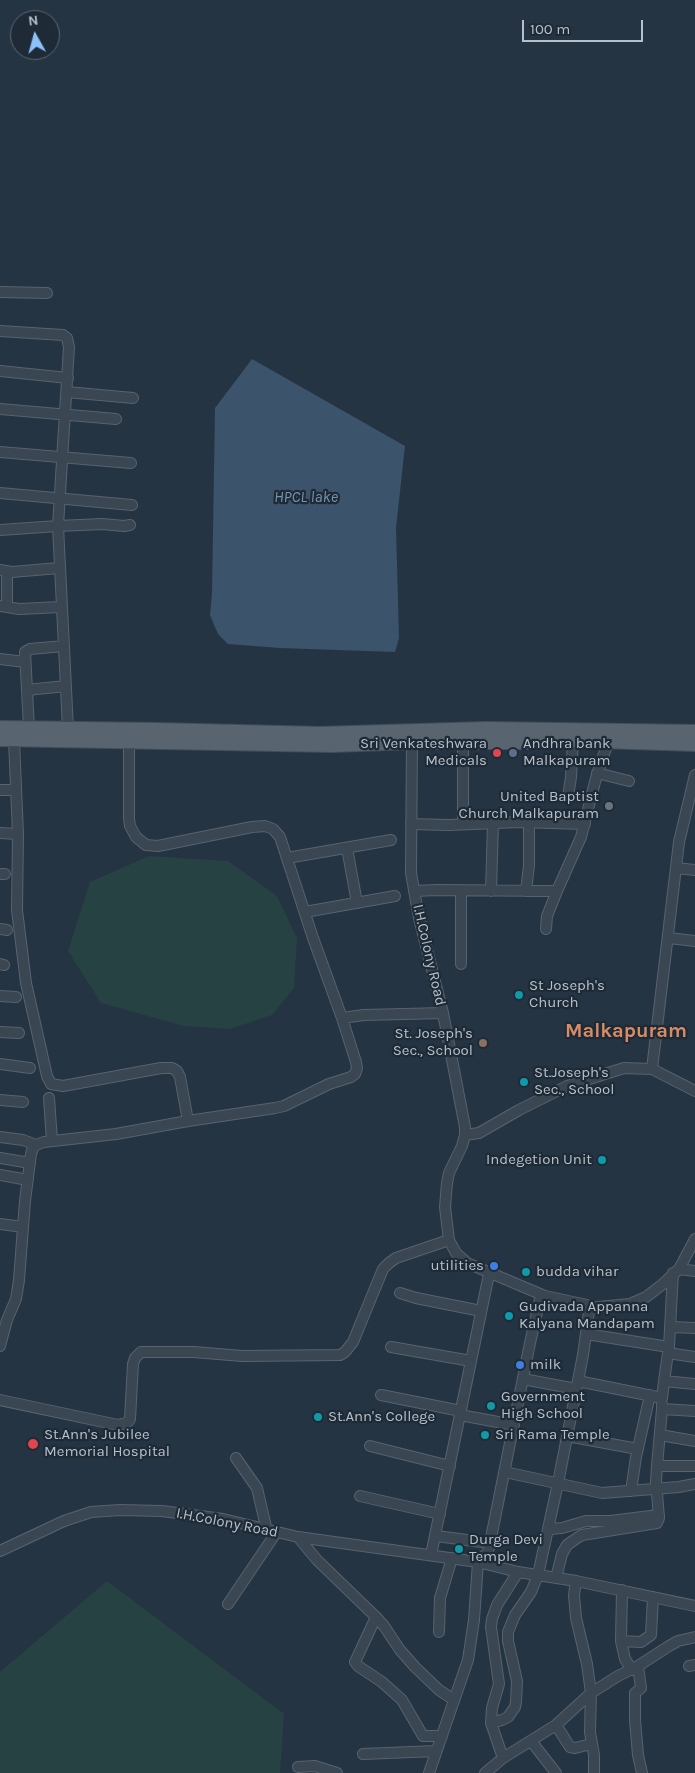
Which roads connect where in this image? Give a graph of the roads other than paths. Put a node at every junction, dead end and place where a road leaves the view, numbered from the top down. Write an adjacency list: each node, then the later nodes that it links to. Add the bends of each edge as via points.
1 (0, 292): 2 (street)
2 (47, 293)
3 (0, 330): 5 (street, via 67,338)
4 (0, 371): 5 (street)
5 (68, 378): 6 (street)
6 (67, 392): 7 (street); 9 (street)
7 (134, 398)
8 (0, 409): 9 (street)
9 (66, 414): 10 (street); 12 (street)
10 (116, 419)
11 (0, 452): 12 (street)
12 (62, 457): 13 (street); 15 (street)
13 (130, 463)
14 (0, 493): 15 (street)
15 (60, 498): 16 (street); 18 (street)
16 (132, 505)
17 (130, 525): 18 (street)
18 (58, 526): 19 (street); 20 (street)
19 (0, 530)
20 (59, 568): 21 (street); 23 (street)
21 (4, 571): 22 (street)
22 (4, 607): 23 (street)
23 (62, 608): 24 (street)
24 (64, 646): 26 (street, via 28,650); 27 (street)
25 (0, 659): 26 (street)
26 (25, 662): 28 (street)
27 (66, 686): 28 (street); 31 (street)
28 (27, 690): 30 (street)
29 (0, 728): 30 (main road)
30 (29, 728): 31 (main road)
31 (68, 729): 33 (main road)
32 (695, 732): 35 (main road)
33 (129, 736): 34 (main road, via 332,745); 36 (main road); 56 (street, via 132,833 146,845 158,846 265,826 280,837)
34 (412, 736): 35 (main road); 38 (main road); 49 (street, I.H.Colony Road)
35 (510, 736): 37 (main road); 38 (main road)
36 (7, 740): 45 (street)
37 (573, 740): 39 (main road); 46 (street)
38 (463, 742): 50 (street)
39 (608, 742): 40 (main road); 41 (street)
40 (695, 744)
41 (598, 773): 43 (street); 51 (street)
42 (695, 775): 57 (street)
43 (629, 781)
44 (0, 790): 45 (street)
45 (16, 790): 53 (street)
46 (568, 797)
47 (492, 822): 48 (street); 50 (street); 61 (street)
48 (529, 822): 51 (street); 62 (street)
49 (411, 824): 50 (street); 60 (street, I.H.Colony Road)
50 (463, 824)
51 (585, 824): 63 (street)
52 (0, 833): 53 (street)
53 (18, 834): 84 (street, via 17,910 24,970 36,1035 51,1084 63,1086 172,1068 180,1077)
54 (391, 840): 55 (street)
55 (347, 848): 56 (street); 65 (street)
56 (287, 858): 66 (street)
57 (676, 868): 58 (street); 68 (street)
58 (695, 870)
59 (461, 890): 60 (street); 61 (street); 70 (street)
60 (414, 891): 73 (street, I.H.Colony Road)
61 (491, 891): 62 (street)
62 (526, 891): 63 (street)
63 (557, 891): 67 (street, via 547,916)
64 (395, 896): 65 (street)
65 (357, 903): 66 (street)
66 (305, 912): 74 (street)
67 (546, 929)
68 (669, 938): 69 (street); 79 (street)
69 (695, 941)
70 (461, 964)
71 (0, 996): 72 (street)
72 (16, 998)
73 (442, 1013): 74 (street); 85 (street, I.H.Colony Road)
74 (342, 1018): 84 (street, via 356,1062 355,1074 351,1077 284,1106)
75 (0, 1032): 76 (street)
76 (19, 1032)
77 (0, 1064): 78 (street)
78 (30, 1068)
79 (652, 1069): 80 (street); 85 (street, via 624,1068 567,1086 479,1133)
80 (695, 1091)
81 (49, 1098): 87 (street)
82 (0, 1100): 83 (street)
83 (23, 1102)
84 (188, 1121): 87 (street)
85 (465, 1135): 96 (street, I.H.Colony Road, via 446,1183)
86 (0, 1137): 88 (street)
87 (52, 1141): 88 (street)
88 (36, 1145): 90 (street)
89 (0, 1158): 90 (street)
90 (30, 1163): 92 (street)
91 (0, 1175): 92 (street)
92 (28, 1180): 94 (street)
93 (0, 1224): 94 (street)
94 (22, 1227): 104 (street, via 16,1299)
95 (695, 1239): 97 (street)
96 (450, 1240): 99 (street, I.H.Colony Road, via 467,1263); 119 (street, via 396,1258 383,1269 353,1342 340,1355 141,1352 133,1364 130,1419 118,1425)
97 (676, 1271): 98 (street); 102 (street, via 638,1301); 105 (street)
98 (695, 1271)
99 (489, 1274): 101 (street, I.H.Colony Road); 103 (street)
100 (400, 1293): 103 (street)
101 (541, 1295): 102 (street, I.H.Colony Road, via 584,1304); 113 (street)
102 (588, 1308): 107 (street)
103 (481, 1311): 112 (street)
104 (3, 1319): 108 (street)
105 (671, 1327): 106 (street); 110 (street)
106 (695, 1328)
107 (586, 1334): 110 (street); 116 (street)
108 (0, 1346)
109 (392, 1347): 112 (street)
110 (669, 1350): 111 (street); 114 (street)
111 (695, 1357)
112 (471, 1361): 122 (street)
113 (523, 1379): 116 (street); 123 (street)
114 (664, 1381): 115 (street); 120 (street)
115 (695, 1384)
116 (577, 1385): 118 (street); 125 (street)
117 (380, 1395): 122 (street)
118 (650, 1396): 120 (street); 128 (street)
119 (0, 1400)
120 (662, 1403): 121 (street); 124 (street)
121 (695, 1411)
122 (460, 1413): 123 (street); 130 (street)
123 (514, 1425): 133 (street)
124 (660, 1435): 126 (street); 131 (street)
125 (568, 1436): 128 (street); 134 (street)
126 (695, 1441)
127 (370, 1446): 130 (street)
128 (638, 1449): 137 (street)
129 (236, 1458): 142 (street, via 257,1488)
130 (450, 1466): 139 (street)
131 (657, 1466): 132 (street); 136 (street)
132 (695, 1466)
133 (505, 1472): 134 (street); 145 (street)
134 (558, 1483): 137 (street, via 596,1493); 141 (street)
135 (695, 1484): 136 (street)
136 (657, 1488): 137 (street); 140 (street)
137 (631, 1491)
138 (360, 1496): 139 (street)
139 (440, 1514): 143 (street)
140 (659, 1515): 141 (street, via 610,1521 586,1520); 152 (street, via 657,1523 577,1538 567,1545 562,1554)
141 (550, 1530): 151 (street)
142 (272, 1532): 144 (street, I.H.Colony Road); 146 (street, I.H.Colony Road, via 223,1519 162,1511 100,1511 64,1521); 156 (street)
143 (436, 1536): 145 (street); 147 (street)
144 (298, 1537): 147 (street, I.H.Colony Road); 158 (street)
145 (490, 1543): 149 (street, via 488,1552)
146 (0, 1551)
147 (432, 1556): 148 (street, I.H.Colony Road)
148 (452, 1558): 149 (street, I.H.Colony Road); 159 (street, via 440,1598)
149 (478, 1562): 150 (street, I.H.Colony Road); 164 (street, via 468,1660)
150 (518, 1572): 151 (street, I.H.Colony Road); 165 (street, via 492,1619 499,1684)
151 (538, 1575): 152 (street, I.H.Colony Road); 165 (street, via 508,1632 518,1680 515,1707 508,1717)
152 (556, 1578): 153 (street, I.H.Colony Road)
153 (576, 1581): 154 (street, I.H.Colony Road); 163 (street, via 576,1618)
154 (622, 1590): 155 (street, I.H.Colony Road); 161 (street)
155 (653, 1597): 157 (street, I.H.Colony Road); 161 (street, via 650,1635 641,1642)
156 (228, 1604)
157 (695, 1606)
158 (376, 1617): 164 (street, via 415,1667); 167 (street, via 355,1662 402,1700 423,1736)
159 (438, 1632)
160 (695, 1637): 162 (street, via 674,1643)
161 (621, 1642): 162 (street, via 625,1660)
162 (635, 1668): 163 (street); 179 (street, via 641,1688 636,1694 635,1720)
163 (591, 1693): 166 (street); 169 (street)
164 (454, 1700): 167 (street)
165 (491, 1722): 172 (street)
166 (556, 1725): 168 (street); 169 (street, via 570,1747)
167 (442, 1736): 170 (street)
168 (531, 1741): 172 (street); 177 (street)
169 (591, 1744): 178 (street)
170 (436, 1751): 171 (street); 175 (street)
171 (363, 1754)
172 (503, 1758): 176 (street)
173 (298, 1767): 174 (street, via 315,1766)
174 (337, 1773)
175 (429, 1773)
176 (485, 1773)
177 (556, 1773)
178 (594, 1773)
179 (642, 1773)

